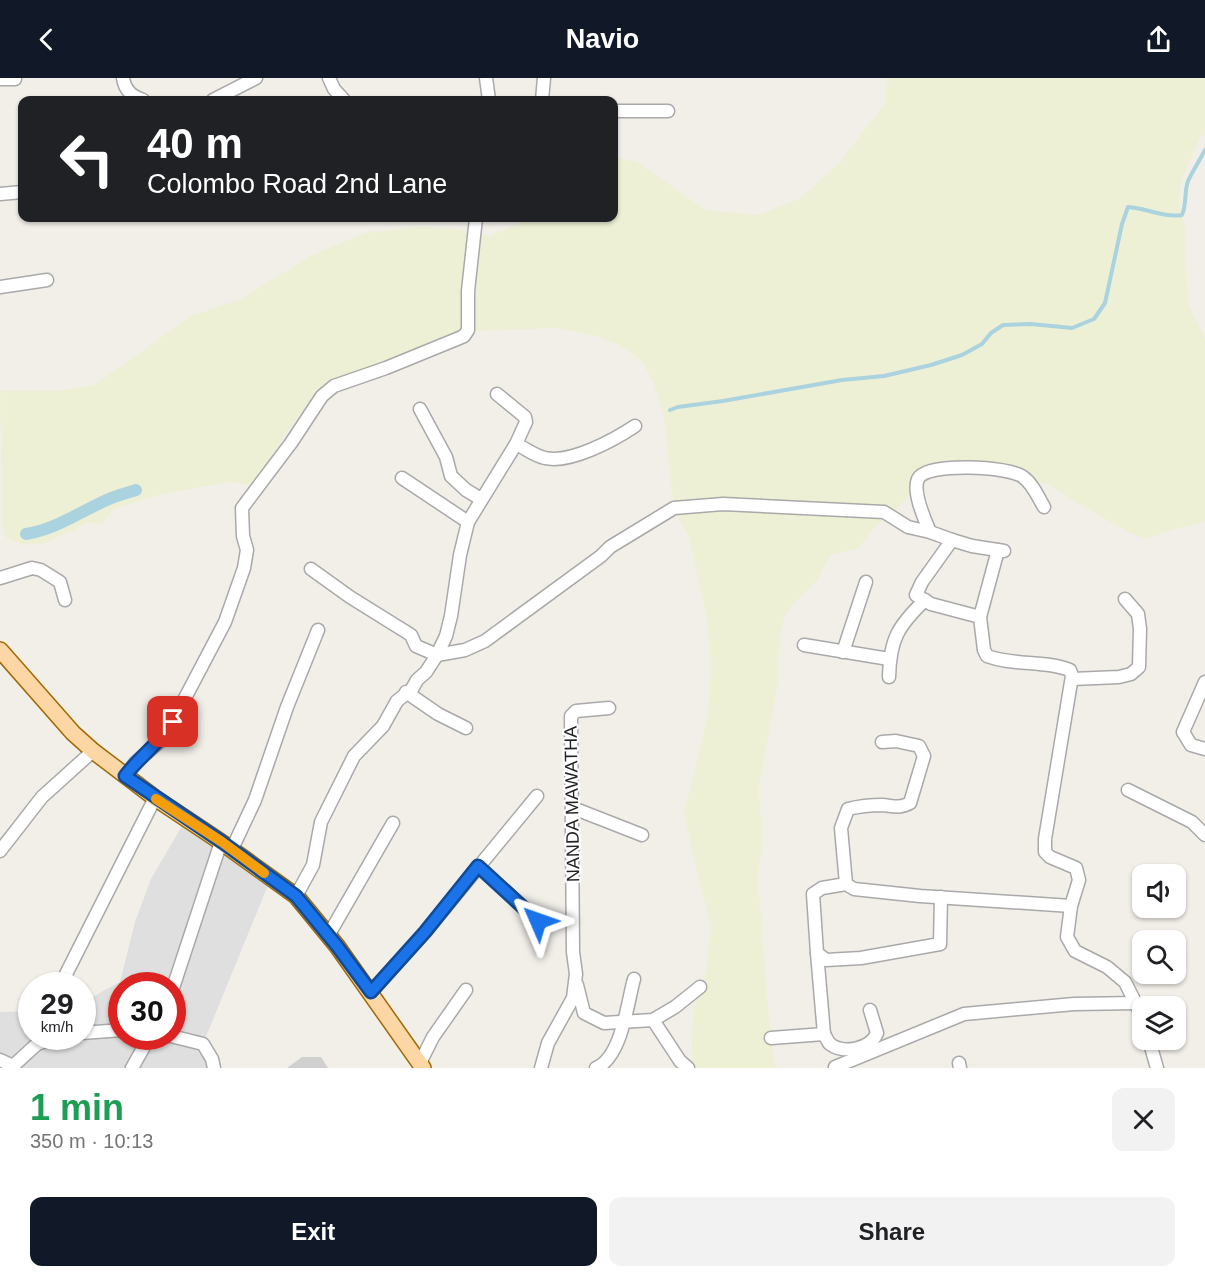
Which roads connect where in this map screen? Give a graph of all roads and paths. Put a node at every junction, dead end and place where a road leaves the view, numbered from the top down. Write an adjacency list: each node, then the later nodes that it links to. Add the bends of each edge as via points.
1 (123, 78): 8 (street)
2 (256, 78): 9 (street)
3 (328, 78): 10 (street)
4 (486, 78): 11 (street)
5 (544, 78): 12 (street)
6 (0, 79): 7 (street)
7 (15, 79)
8 (133, 96)
9 (221, 96)
10 (340, 96)
11 (488, 96)
12 (542, 96)
13 (618, 111): 14 (street)
14 (668, 111)
15 (18, 192): 16 (street)
16 (0, 194)
17 (476, 222): 52 (street, via 468,330 464,336 334,386 322,396 242,508 247,550 244,568 218,638 164,738)
18 (47, 280): 19 (street)
19 (0, 287)
20 (497, 394): 23 (street, via 525,417)
21 (420, 408): 25 (street, via 446,457 451,476)
22 (635, 426): 23 (street, via 597,448 551,459)
23 (516, 444): 25 (street)
24 (402, 478): 27 (street)
25 (482, 499): 27 (street)
26 (1044, 507): 28 (street, via 1022,475 993,469 929,471 917,480 917,492)
27 (468, 522): 41 (street, via 451,616)
28 (930, 532): 29 (street); 41 (street, via 908,527 884,512 723,504 674,508 610,547 485,641 465,650)
29 (952, 540): 35 (street, via 916,595); 36 (street, via 1001,551)
30 (311, 568): 41 (street, via 402,628 416,646)
31 (0, 578): 34 (street, via 32,568 40,570 60,582)
32 (866, 582): 40 (street)
33 (1125, 599): 44 (street, via 1138,614 1139,667 1119,677)
34 (65, 600)
35 (925, 600): 36 (street); 42 (street, via 899,627)
36 (980, 617): 44 (street, via 987,657 1057,665 1070,670)
37 (318, 630): 60 (street, via 255,800)
38 (804, 645): 40 (street)
39 (0, 650): 51 (main road)
40 (843, 652): 42 (street)
41 (437, 655): 46 (street)
42 (889, 659): 43 (street)
43 (889, 677)
44 (1072, 679): 66 (street, via 1045,839 1045,852 1050,857 1076,868 1079,880)
45 (1205, 682): 50 (street, via 1183,732 1191,745)
46 (406, 692): 48 (street); 64 (street, via 383,726 354,756 341,780 321,822 313,865)
47 (609, 708): 56 (street, NANDA MAWATHA, via 576,711 571,716)
48 (466, 728)
49 (882, 742): 63 (street, via 919,746 924,756 910,803 899,808 884,805 848,809 841,828)
50 (1205, 749)
51 (93, 751): 52 (main road); 61 (street, via 42,797)
52 (125, 776): 55 (main road)
53 (1128, 790): 59 (street, via 1192,822)
54 (537, 796): 62 (street)
55 (155, 798): 60 (main road); 70 (street)
56 (573, 808): 58 (street); 72 (street, NANDA MAWATHA)
57 (393, 823): 68 (street)
58 (642, 835)
59 (1205, 835)
60 (227, 846): 64 (main road); 71 (street)
61 (0, 851)
62 (478, 866): 67 (street); 76 (street)
63 (846, 885): 65 (street); 69 (street, via 822,888 813,894)
64 (296, 896): 68 (main road)
65 (941, 897): 66 (street); 69 (street, via 940,944 861,958 826,960)
66 (1071, 906): 77 (street, via 1067,937 1075,951 1107,967 1125,982)
67 (538, 921)
68 (328, 936): 76 (main road)
69 (817, 953): 82 (street)
70 (67, 972)
71 (179, 972)
72 (575, 978): 81 (street, via 584,1013 603,1023); 94 (street, NANDA MAWATHA, via 573,998 548,1043)
73 (634, 979): 81 (street)
74 (700, 987): 80 (street)
75 (466, 990): 89 (street, via 433,1037)
76 (371, 992): 89 (main road)
77 (1133, 996)
78 (1132, 1004): 91 (street, via 1064,1005 964,1014)
79 (870, 1011): 82 (street, via 877,1033 871,1044 862,1048 840,1047 829,1043)
80 (653, 1020): 81 (street); 96 (street)
81 (623, 1022): 95 (street, via 616,1048)
82 (824, 1034): 83 (street)
83 (771, 1038)
84 (186, 1040): 93 (street, via 203,1044)
85 (31, 1050): 90 (street)
86 (142, 1050): 92 (street)
87 (1152, 1050): 97 (street)
88 (0, 1060): 90 (street)
89 (422, 1066)
90 (13, 1067)
91 (835, 1067)
92 (132, 1068)
93 (214, 1068)
94 (541, 1068)
95 (596, 1068)
96 (688, 1068)
97 (1157, 1068)

